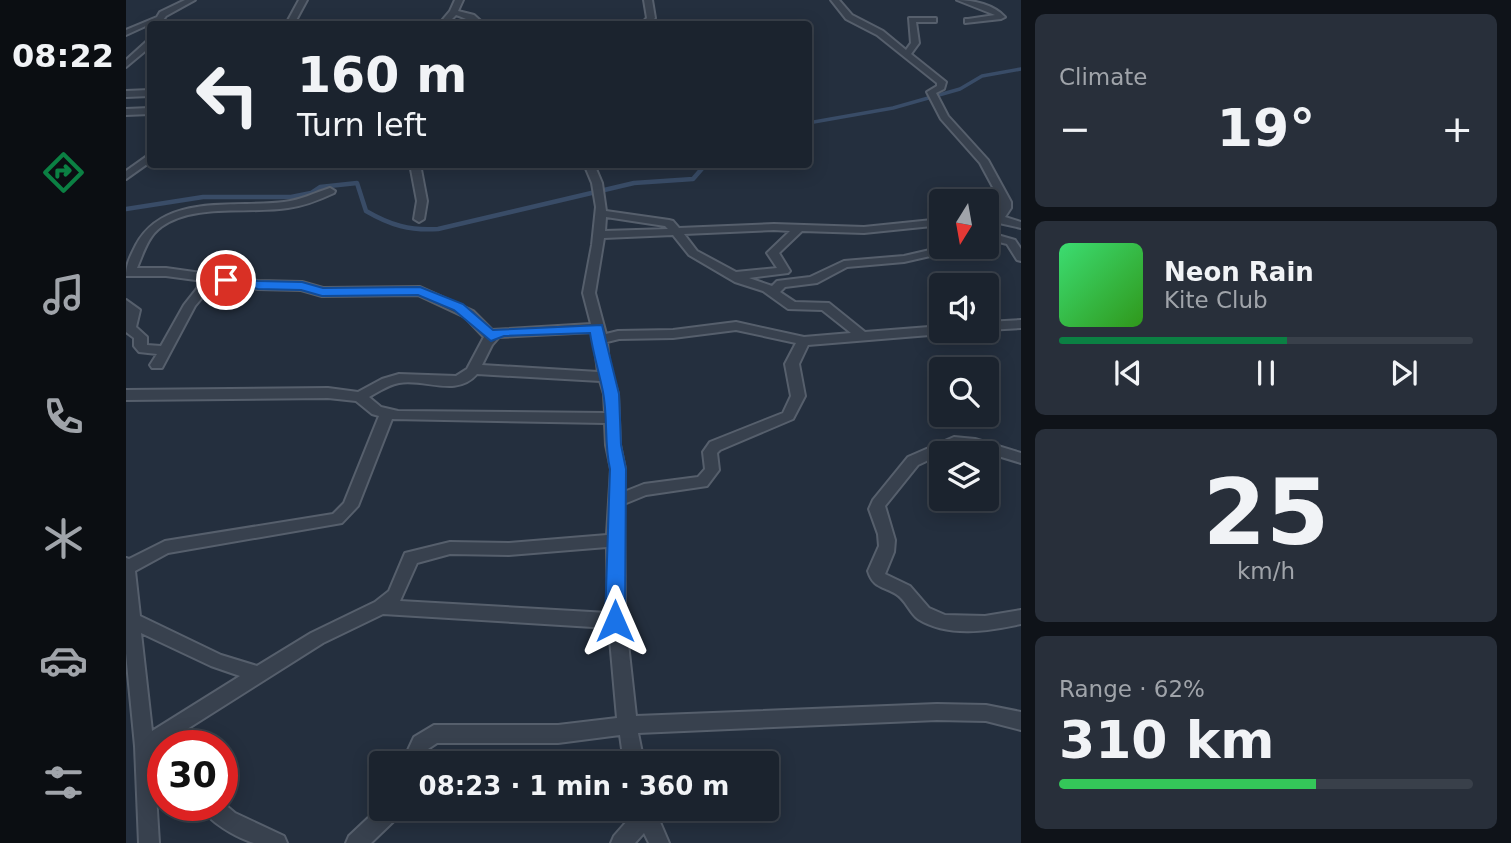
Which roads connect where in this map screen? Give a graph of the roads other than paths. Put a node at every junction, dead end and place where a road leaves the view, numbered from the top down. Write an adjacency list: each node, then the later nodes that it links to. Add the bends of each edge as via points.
1 (191, 0): 9 (street)
2 (303, 0): 10 (street)
3 (459, 0): 7 (street)
4 (648, 0): 13 (street)
5 (835, 0): 18 (street, via 849,17)
6 (961, 0): 14 (street, via 1001,17)
7 (454, 12): 11 (street); 12 (street)
8 (933, 20): 18 (street, via 912,20 917,40)
9 (158, 21)
10 (292, 21)
11 (446, 21)
12 (476, 21)
13 (648, 21)
14 (968, 21)
15 (147, 26): 16 (street)
16 (126, 33)
17 (147, 46): 19 (street)
18 (905, 54): 29 (street, via 942,82 931,92 944,117 984,162)
19 (126, 64)
20 (147, 93): 21 (street)
21 (126, 94)
22 (147, 111): 23 (street)
23 (126, 112)
24 (147, 159): 27 (street)
25 (416, 168): 33 (street, via 422,201)
26 (591, 168): 31 (street, via 599,190)
27 (126, 176)
28 (999, 189): 32 (street, via 1006,208)
29 (999, 189)
30 (330, 191): 43 (street, via 315,200 287,206 219,208 166,219 151,231)
31 (600, 213): 38 (street, via 664,222); 39 (street)
32 (999, 216)
33 (419, 219)
34 (929, 223): 37 (street)
35 (999, 223): 36 (street)
36 (1021, 225)
37 (799, 228): 38 (street); 44 (street, via 773,253 784,271)
38 (677, 230): 39 (street); 44 (street, via 693,253)
39 (598, 235): 51 (street, via 589,293)
40 (999, 239): 42 (street, via 1010,242)
41 (929, 253): 46 (street, via 849,263 813,280 782,285)
42 (1021, 258)
43 (128, 272): 45 (street)
44 (734, 276): 46 (street)
45 (212, 278): 52 (street, via 322,292 420,291 458,307); 55 (street)
46 (773, 293): 53 (street, via 792,306 825,306)
47 (126, 304): 55 (street, via 134,310 129,328 141,337 140,346)
48 (1021, 324): 49 (street)
49 (999, 326)
50 (929, 331): 53 (street)
51 (599, 334): 52 (street, via 502,332); 54 (street, via 673,334 736,326); 58 (street)
52 (491, 336): 57 (street)
53 (862, 337): 54 (street)
54 (804, 341): 64 (street, via 792,364 798,396 788,416 715,446 710,452 712,470 702,482)
55 (164, 350): 56 (street)
56 (157, 365)
57 (474, 369): 58 (street); 60 (street, via 460,380 388,381)
58 (606, 377): 62 (street)
59 (126, 394): 60 (street, via 328,393)
60 (360, 397): 61 (street)
61 (387, 415): 62 (street); 66 (street, via 350,506 337,519 165,547)
62 (613, 418): 64 (street)
63 (1021, 458): 68 (street, via 962,441 914,461 878,504 888,544 876,571 884,584 903,590 932,617 988,623)
64 (618, 500): 65 (street)
65 (617, 540): 67 (street, via 509,549 450,548 421,554 411,558 396,595); 70 (street)
66 (127, 573): 69 (street)
67 (381, 607): 70 (street); 72 (street)
68 (1021, 617)
69 (134, 621): 71 (street); 72 (street, via 217,661)
70 (615, 621): 74 (street)
71 (131, 667): 76 (street)
72 (258, 674): 75 (street)
73 (1021, 721): 74 (street, via 986,713 937,712)
74 (627, 725): 77 (street, via 558,734 434,734); 78 (street)
75 (180, 730)
76 (147, 745)
77 (417, 751)
78 (632, 751)
79 (149, 821): 84 (street)
80 (230, 821): 85 (street)
81 (379, 821): 86 (street)
82 (638, 821): 87 (street)
83 (649, 821): 88 (street)
84 (149, 843)
85 (277, 843)
86 (356, 843)
87 (621, 843)
88 (659, 843)

